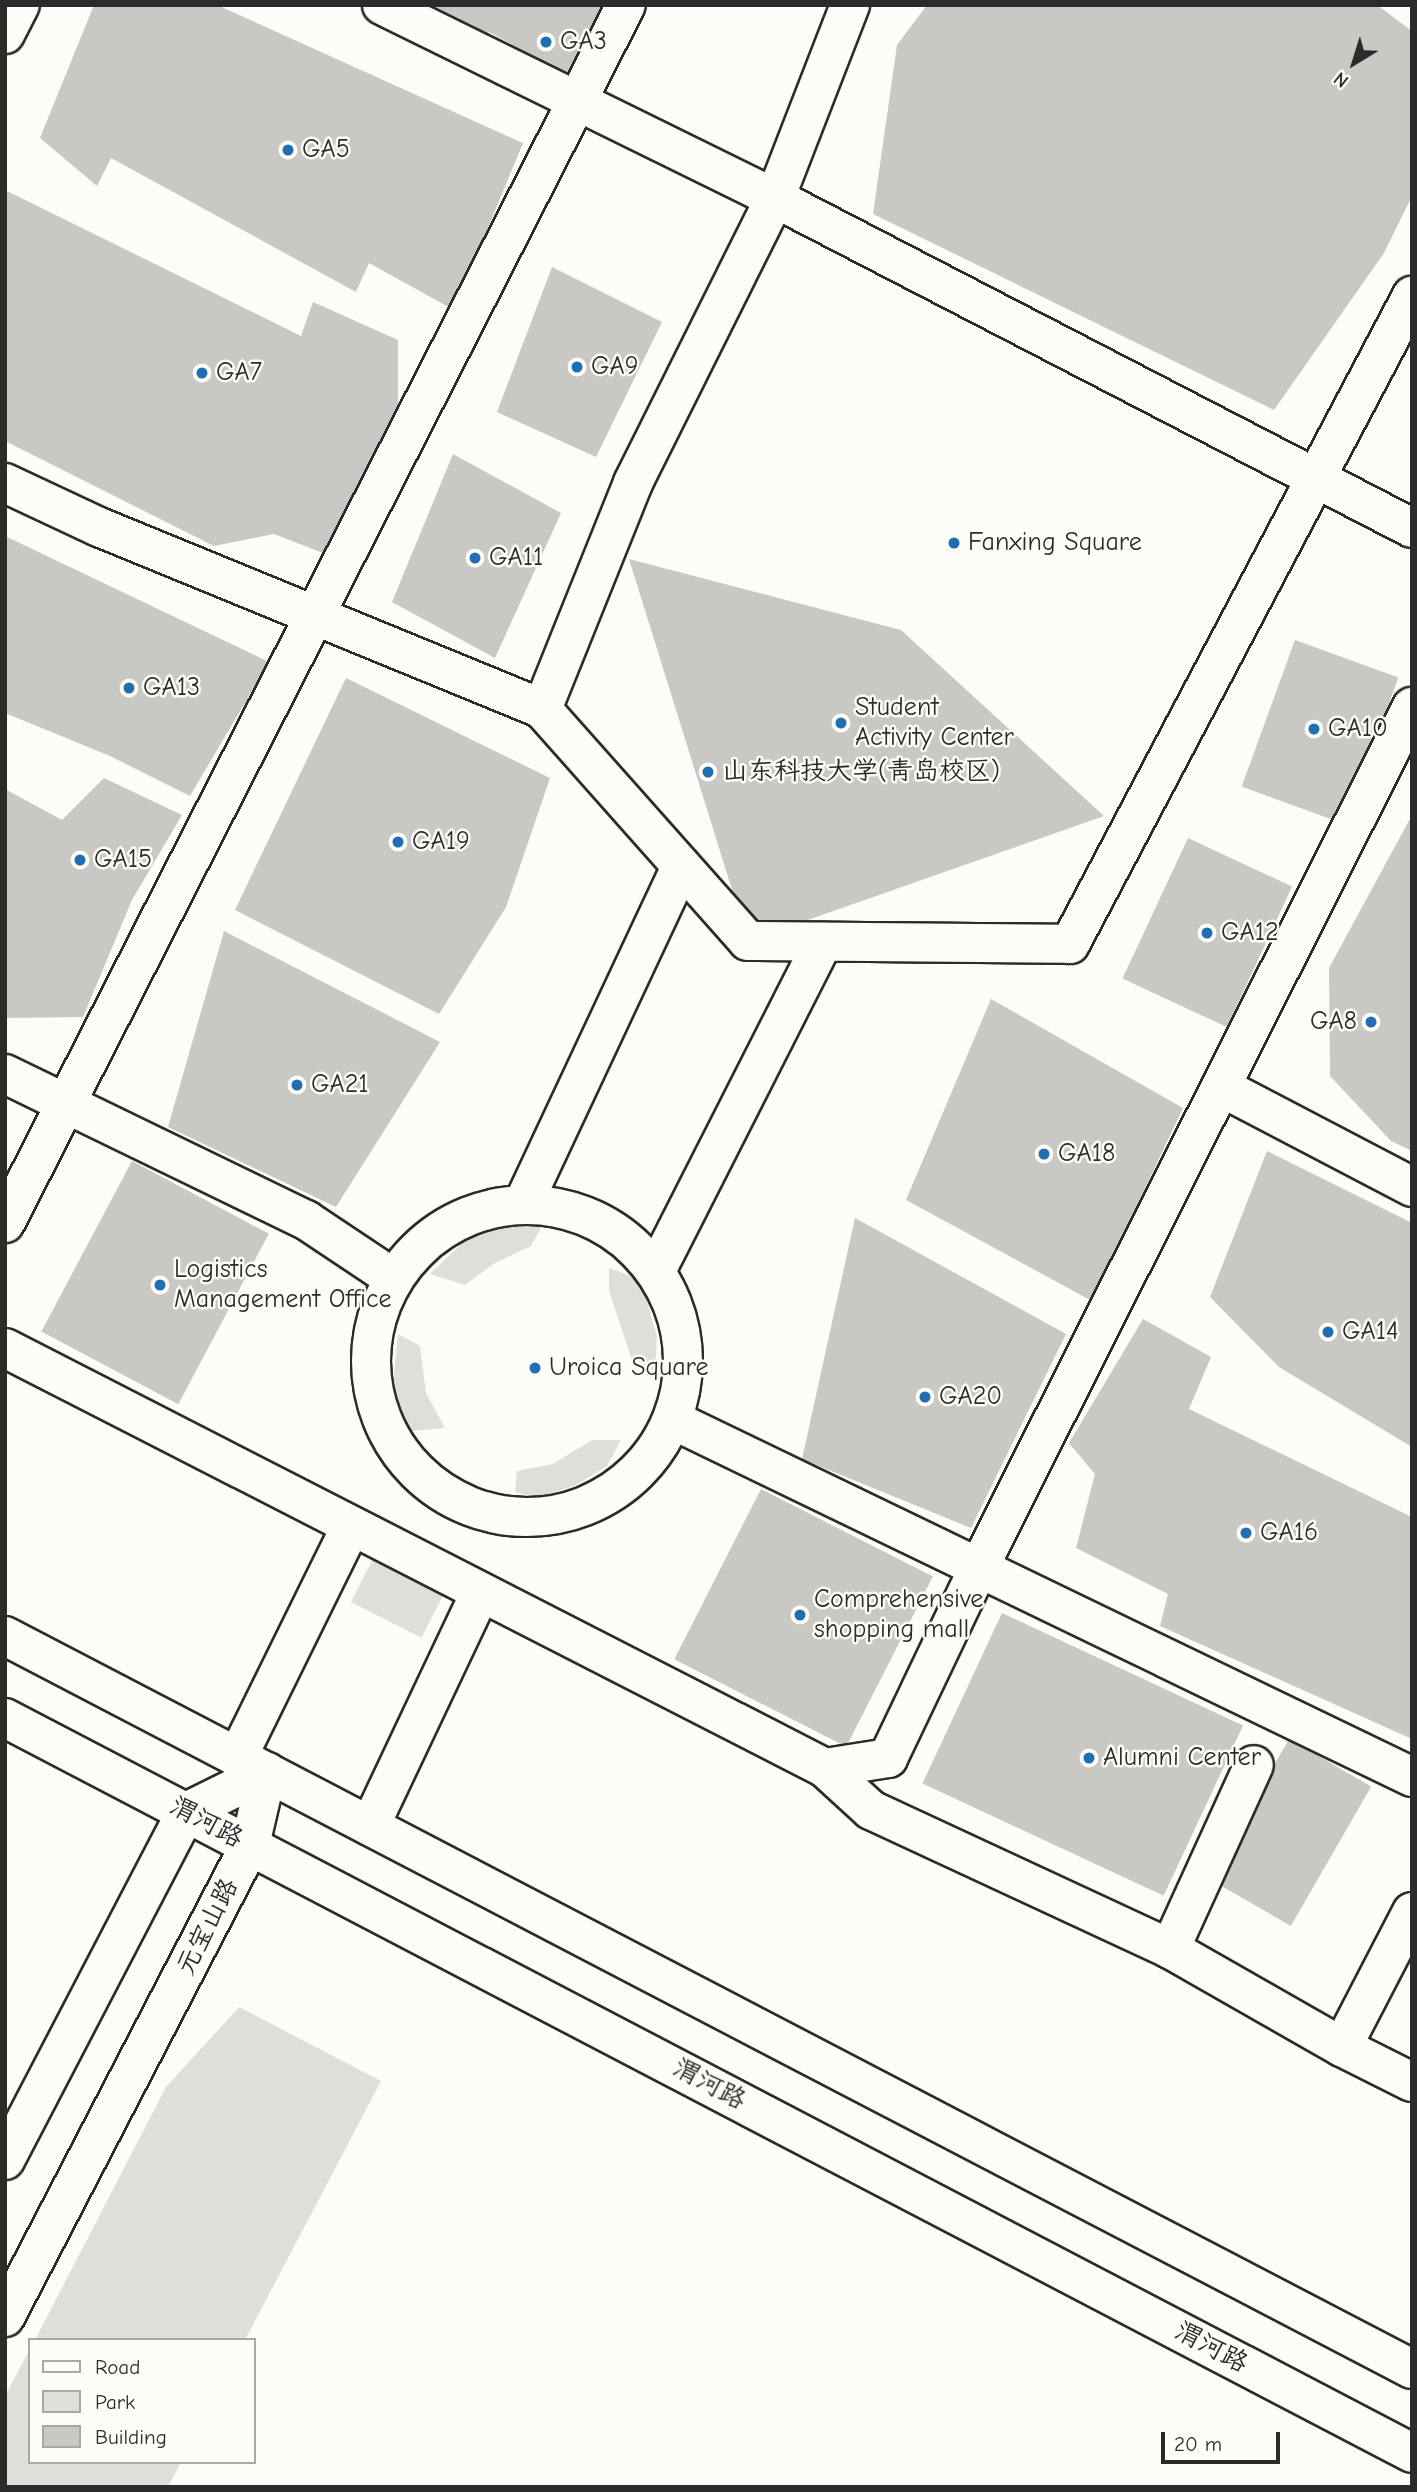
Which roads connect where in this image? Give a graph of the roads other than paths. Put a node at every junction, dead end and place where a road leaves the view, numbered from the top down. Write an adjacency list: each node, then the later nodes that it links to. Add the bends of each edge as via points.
1 (20, 5): 5 (street)
2 (382, 5): 6 (street)
3 (626, 5): 6 (street)
4 (850, 5): 7 (street)
5 (5, 34)
6 (577, 101): 7 (street); 12 (street)
7 (775, 198): 9 (street); 14 (street, via 633,483)
8 (1412, 296): 9 (street)
9 (1316, 478): 11 (street); 16 (street, via 1070,944)
10 (5, 482): 12 (street, via 99,527)
11 (1412, 528)
12 (314, 617): 14 (street); 19 (street)
13 (1412, 707): 18 (street)
14 (542, 709): 15 (street)
15 (681, 866): 16 (street, via 748,941); 21 (street)
16 (823, 942): 23 (street)
17 (5, 1074): 19 (street)
18 (1221, 1087): 20 (street); 28 (street)
19 (66, 1104): 22 (street); 24 (street, via 306,1220)
20 (1412, 1187)
21 (523, 1204): 23 (street, via 585,1217 620,1235); 24 (street, via 460,1220 427,1239)
22 (5, 1223)
23 (656, 1271): 26 (street, via 678,1318 684,1370)
24 (393, 1278): 26 (street, via 373,1325 370,1376 384,1427 413,1470 455,1501 518,1517 557,1516 606,1498 646,1465)
25 (5, 1348): 27 (street)
26 (673, 1420): 28 (street)
27 (351, 1526): 29 (street); 32 (street, 元宝山路)
28 (979, 1567): 34 (street, via 888,1758); 35 (street)
29 (480, 1593): 34 (street); 37 (street)
30 (5, 1636): 32 (street)
31 (5, 1718): 36 (street, 渭河路)
32 (252, 1764): 36 (street); 37 (street); 38 (street, 元宝山路)
33 (1254, 1765): 40 (street)
34 (825, 1768): 40 (street, via 871,1810)
35 (1412, 1777)
36 (186, 1812): 38 (street, 渭河路); 43 (street)
37 (370, 1826): 45 (street)
38 (250, 1845): 44 (street, 元宝山路); 46 (street, 渭河路)
39 (1412, 1912): 41 (street)
40 (1170, 1949): 41 (street)
41 (1342, 2047): 42 (street)
42 (1412, 2082)
43 (5, 2160)
44 (5, 2317)
45 (1412, 2369)
46 (1412, 2453)

